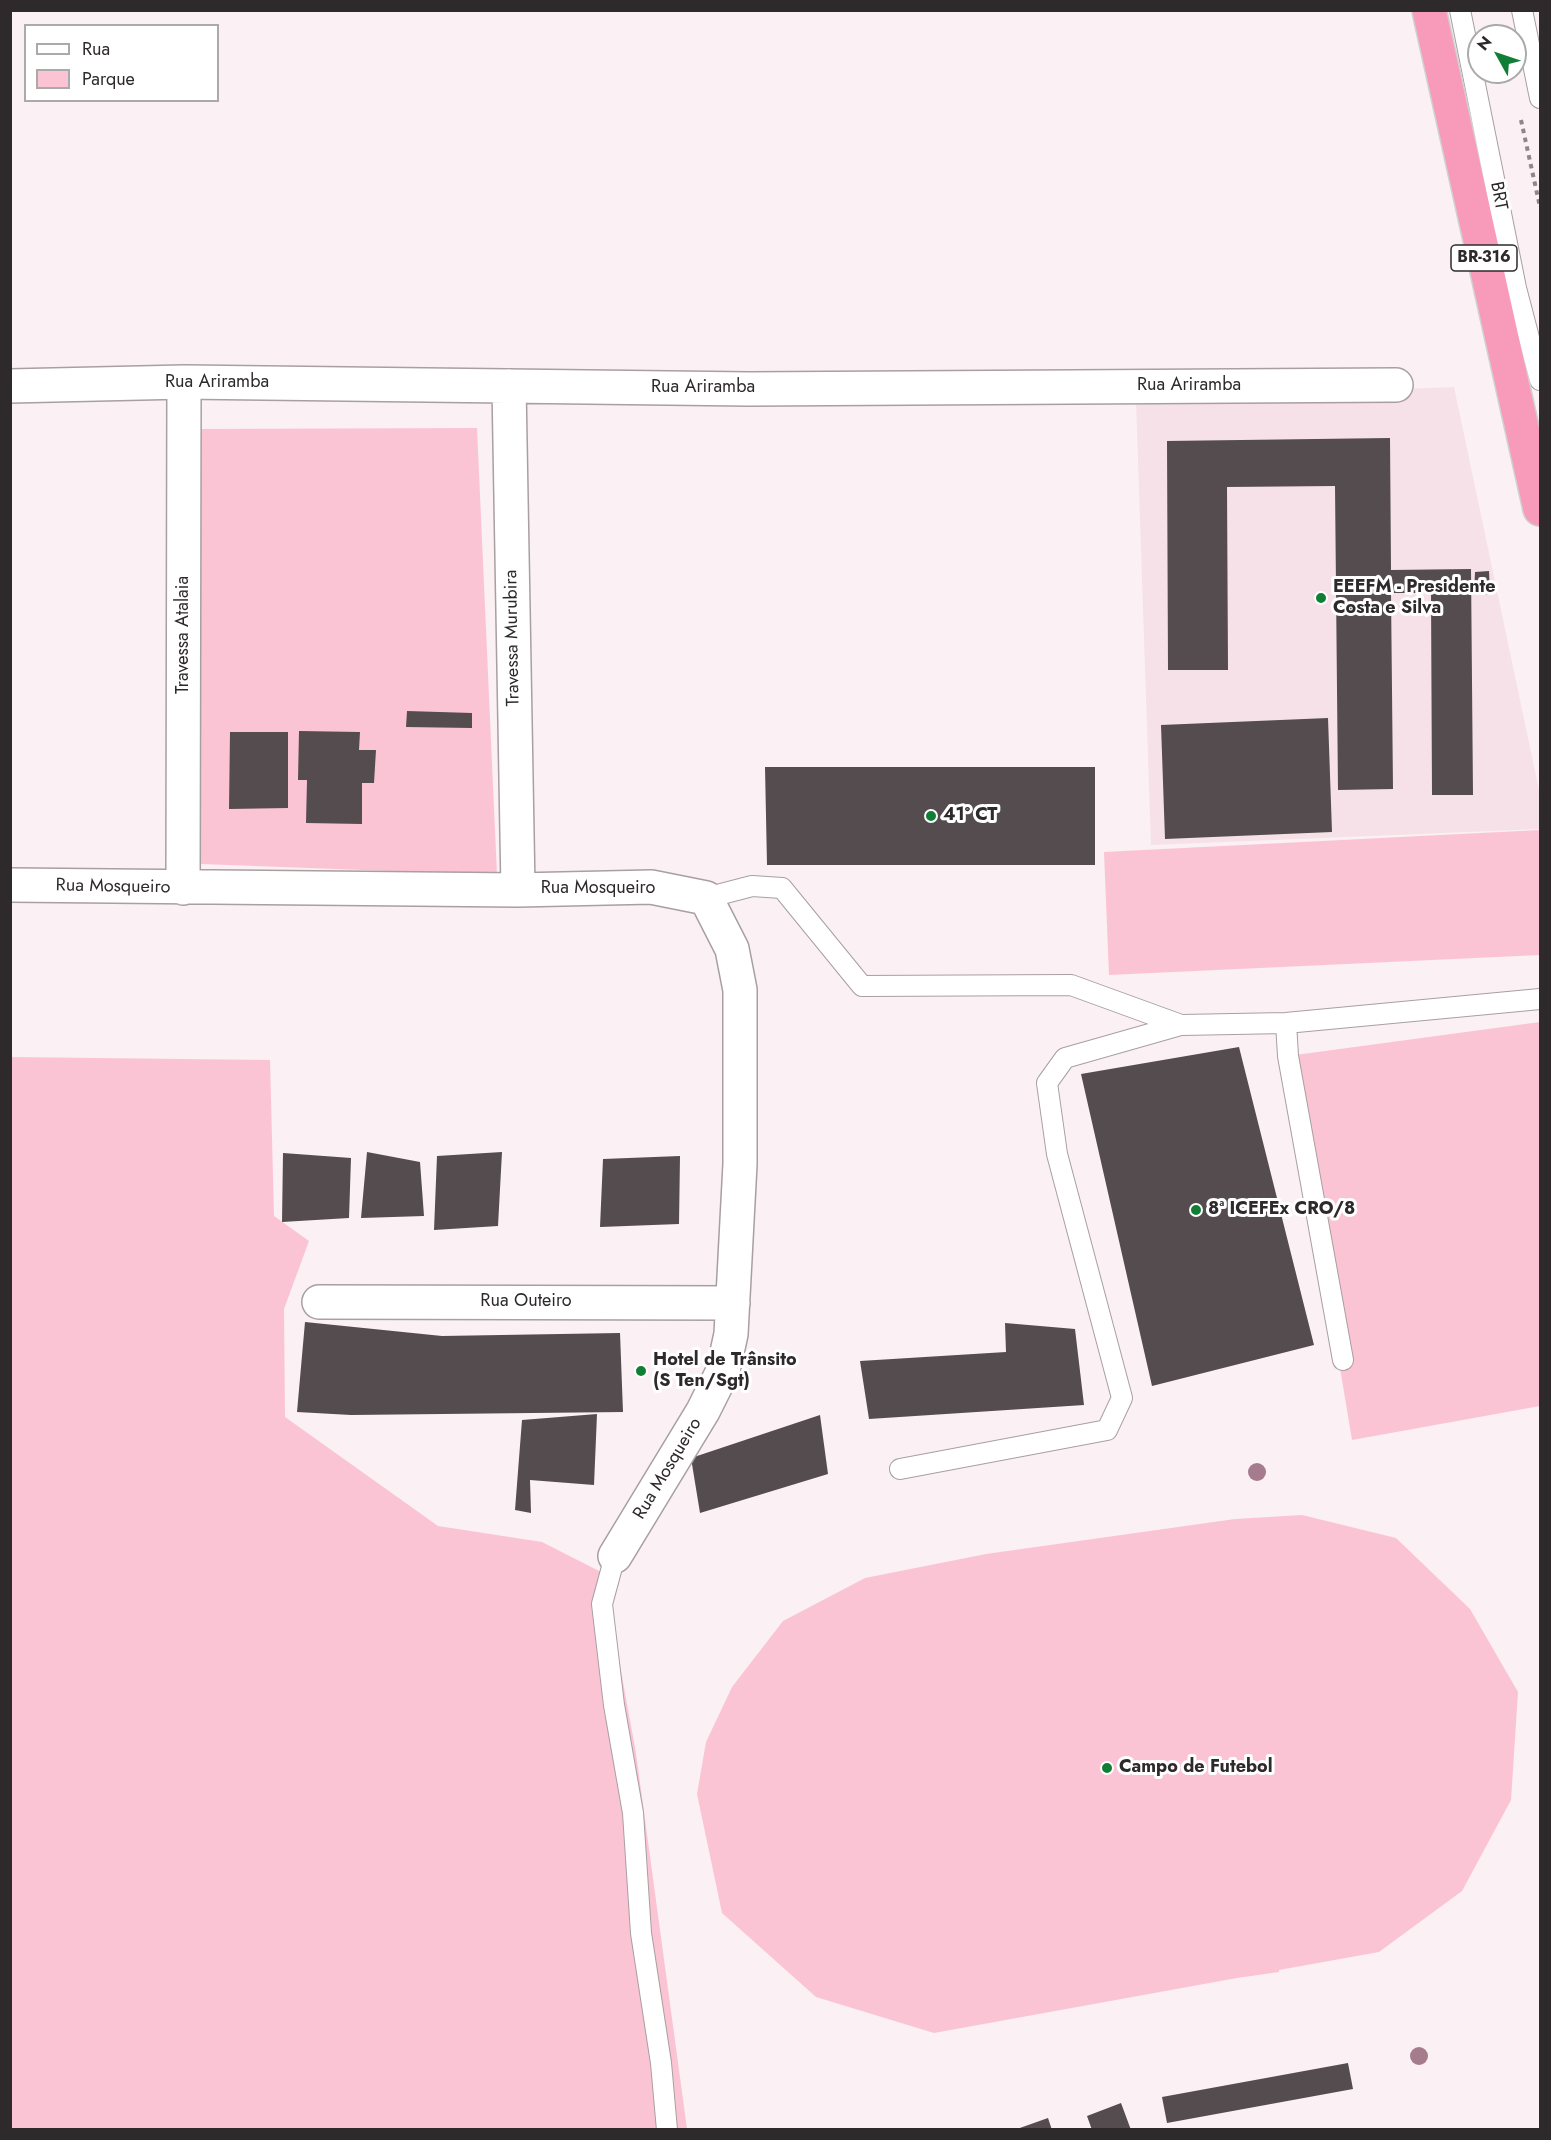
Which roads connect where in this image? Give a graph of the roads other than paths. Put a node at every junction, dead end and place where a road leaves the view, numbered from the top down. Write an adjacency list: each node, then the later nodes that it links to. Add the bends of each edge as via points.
1 (1429, 10): 10 (highway, BR-316)
2 (1461, 10): 5 (lane, BRT, via 1516,288)
3 (1522, 10): 4 (lane)
4 (1540, 98)
5 (1540, 380)
6 (184, 382): 8 (street, Rua Ariramba); 9 (street, Rua Ariramba); 12 (street, Travessa Atalaia)
7 (1396, 385): 9 (street, Rua Ariramba, via 749,389)
8 (10, 386)
9 (509, 386): 13 (street, Travessa Murubira)
10 (1540, 507)
11 (10, 885): 12 (street, Rua Mosqueiro)
12 (183, 888): 13 (street, Rua Mosqueiro)
13 (518, 890): 14 (street, Rua Mosqueiro, via 651,887)
14 (706, 898): 17 (lane, via 752,886 782,888 862,986 1071,985); 19 (street, Rua Mosqueiro, via 732,949 740,990 740,1164)
15 (1540, 999): 16 (lane)
16 (1286, 1023): 17 (lane); 20 (lane, via 1288,1056)
17 (1181, 1025): 21 (lane, via 1065,1058 1047,1083 1057,1155 1122,1398 1107,1430)
18 (319, 1302): 19 (street, Rua Outeiro)
19 (733, 1303): 22 (street, Rua Mosqueiro, via 723,1371)
20 (1343, 1360)
21 (900, 1469)
22 (615, 1556): 23 (lane, via 602,1604 633,1813 641,1933 662,2063)
23 (667, 2130)

